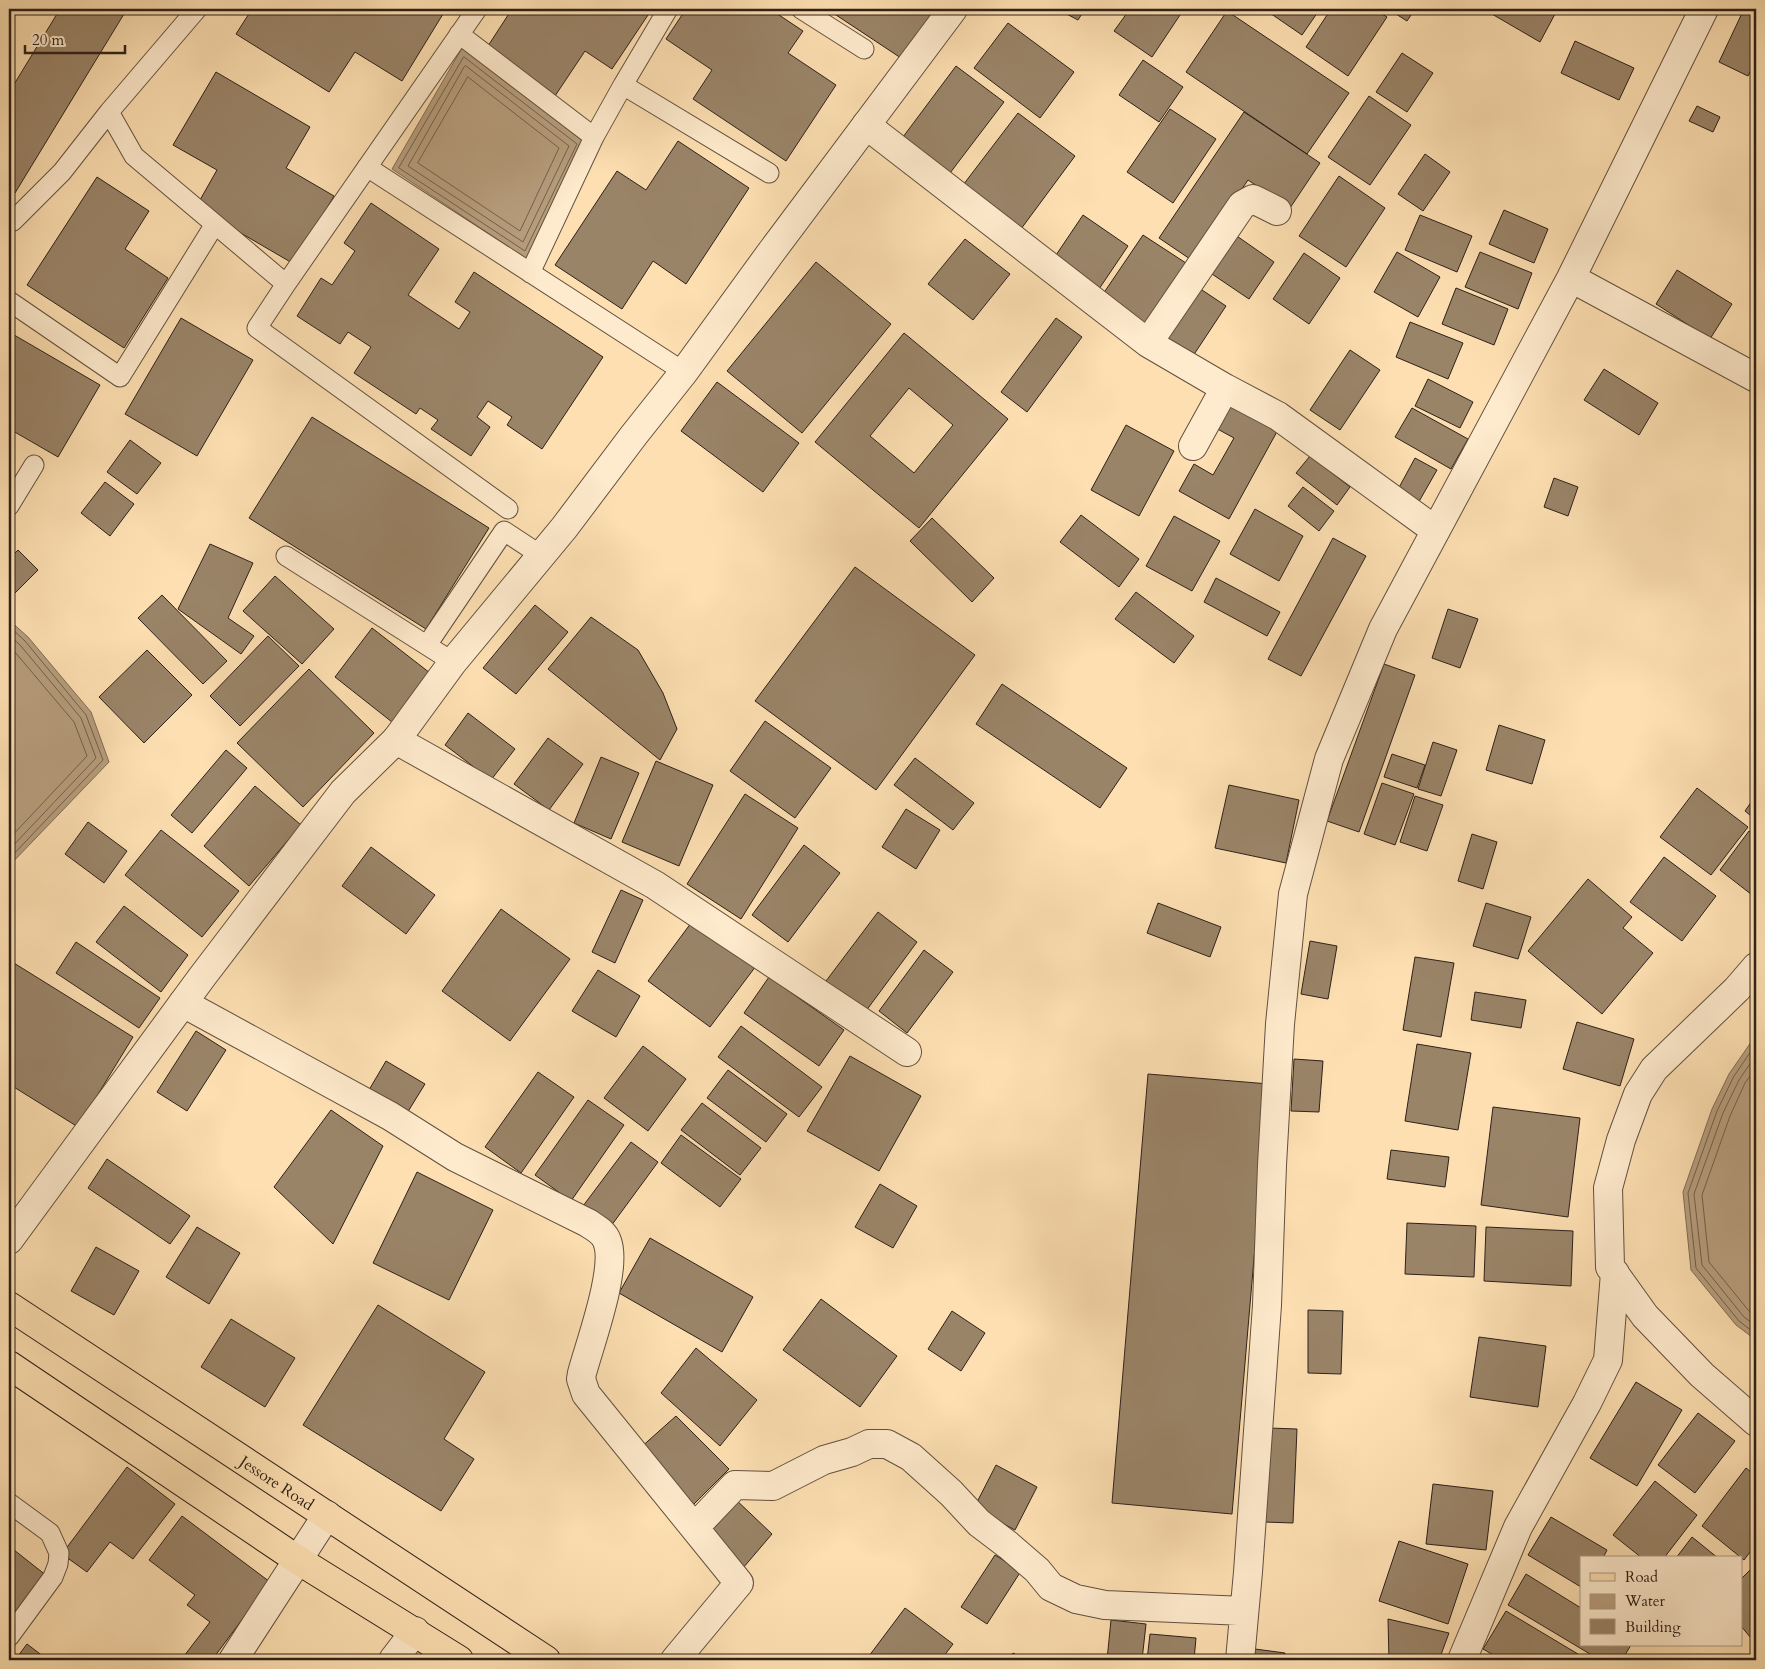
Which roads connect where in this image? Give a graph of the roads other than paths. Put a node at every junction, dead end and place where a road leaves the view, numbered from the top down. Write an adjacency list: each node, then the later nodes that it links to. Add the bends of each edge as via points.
1 (197, 9): 10 (lane)
2 (476, 9): 7 (lane)
3 (668, 9): 9 (lane)
4 (801, 9): 8 (lane)
5 (953, 9): 11 (street)
6 (1704, 9): 19 (street)
7 (459, 34): 12 (lane); 13 (lane)
8 (864, 49)
9 (623, 85): 12 (lane); 14 (lane)
10 (109, 112): 16 (lane, via 62,172); 17 (lane, via 134,156)
11 (866, 125): 22 (street); 23 (street)
12 (594, 136): 18 (lane)
13 (367, 167): 18 (lane); 20 (lane)
14 (769, 173)
15 (1277, 211): 22 (street, via 1253,199 1242,205)
16 (10, 223)
17 (215, 224): 20 (lane); 21 (lane, via 120,377)
18 (530, 273): 23 (lane)
19 (1571, 278): 24 (street); 30 (street)
20 (286, 284): 29 (lane, via 257,328)
21 (9, 301)
22 (1148, 344): 25 (street)
23 (684, 372): 32 (street)
24 (1756, 378)
25 (1224, 388): 26 (street); 30 (street, via 1278,416)
26 (1193, 446)
27 (34, 465): 28 (lane)
28 (9, 506)
29 (508, 509)
30 (1435, 530): 48 (street, via 1383,629 1329,759 1292,894 1280,1024 1267,1305)
31 (286, 556): 33 (lane)
32 (542, 556): 33 (lane, via 504,531); 34 (street)
33 (427, 646): 34 (lane)
34 (453, 662): 35 (street)
35 (396, 740): 37 (street, via 343,792); 38 (street, via 655,885)
36 (1756, 966): 40 (street, via 1737,989 1654,1069 1638,1094 1608,1188 1610,1267)
37 (183, 1003): 39 (street); 46 (street, via 390,1116 455,1157 601,1232 607,1240 609,1252 608,1280 581,1379 586,1394)
38 (907, 1052)
39 (9, 1240)
40 (1615, 1273): 43 (street, via 1645,1316 1702,1375); 57 (street, via 1608,1360 1518,1527)
41 (9, 1306): 45 (main road, Jessore Road)
42 (9, 1366): 47 (main road)
43 (1756, 1422)
44 (9, 1503): 50 (lane, via 50,1533 59,1553 53,1577)
45 (327, 1515): 47 (street); 54 (main road, Jessore Road)
46 (695, 1527): 48 (street, via 735,1485 773,1486 824,1460 869,1444 887,1444 911,1457 979,1523 1037,1570 1051,1587 1076,1599 1105,1605); 55 (street, via 739,1583)
47 (298, 1560): 49 (main road); 51 (street)
48 (1244, 1611): 56 (street)
49 (415, 1631): 52 (street); 53 (main road)
50 (9, 1637)
51 (233, 1660)
52 (393, 1660)
53 (459, 1660)
54 (546, 1660)
55 (675, 1660)
56 (1240, 1660)
57 (1462, 1660)

